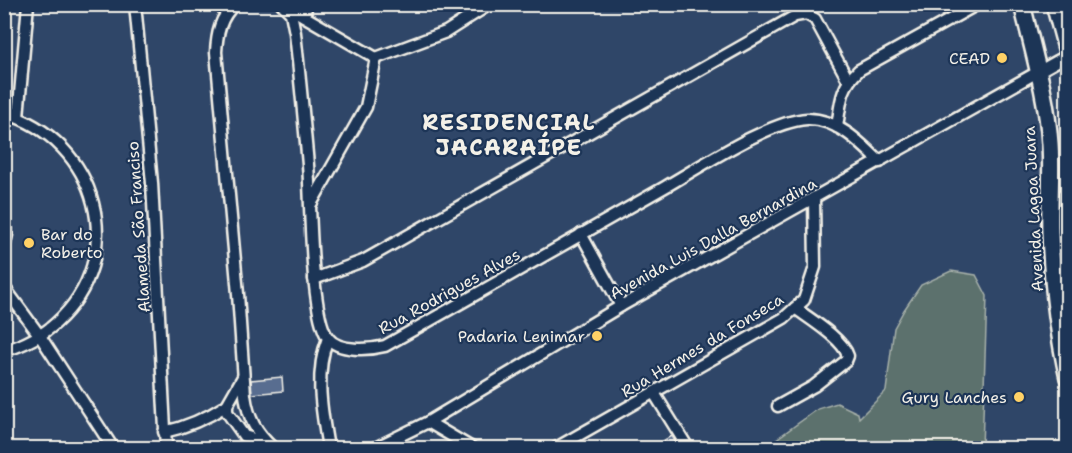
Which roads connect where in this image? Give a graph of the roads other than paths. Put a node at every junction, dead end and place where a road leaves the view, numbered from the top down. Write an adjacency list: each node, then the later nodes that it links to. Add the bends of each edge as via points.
1 (28, 4): 16 (street)
2 (135, 4): 37 (street, Alameda São Franciso, via 152,183)
3 (235, 4): 31 (street, via 221,23 216,52)
4 (307, 4): 10 (street)
5 (490, 4): 12 (street, via 446,32)
6 (978, 4): 14 (street, via 859,70)
7 (1054, 4): 11 (main road)
8 (284, 5): 10 (street); 20 (street, via 291,13 295,33)
9 (1024, 6): 13 (main road, Avenida Lagoa Juara)
10 (304, 16): 12 (street)
11 (1068, 55): 13 (street, Avenida Luis Dalla Bernardina)
12 (376, 58): 20 (street, via 366,107)
13 (1039, 73): 18 (street, Avenida Luis Dalla Bernardina); 32 (main road, Avenida Lagoa Juara, via 1050,145 1050,231 1056,308)
14 (848, 80): 17 (street); 24 (street, via 815,20 806,14 795,16 363,261)
15 (4, 113): 16 (street)
16 (18, 117): 28 (street, via 66,150 87,182 97,220 94,258 85,285 69,310)
17 (837, 127): 18 (street, Rua Rodrigues Alves); 22 (street, Rua Rodrigues Alves, via 808,119 773,127)
18 (880, 162): 19 (street, Avenida Luis Dalla Bernardina)
19 (814, 198): 26 (street, Avenida Luis Dalla Bernardina); 27 (street, Rua Hermes da Fonseca, via 815,267 804,300)
20 (310, 206): 24 (street)
21 (4, 223): 23 (street)
22 (581, 234): 26 (street); 29 (street, Rua Rodrigues Alves, via 385,346 341,346)
23 (4, 247)
24 (314, 279): 29 (street)
25 (4, 287): 28 (street)
26 (621, 306): 36 (street, Avenida Luis Dalla Bernardina)
27 (795, 308): 33 (street, Rua Hermes da Fonseca); 35 (street, via 836,340 848,356 814,386)
28 (40, 336): 30 (street); 39 (street)
29 (328, 338): 41 (street, via 323,351 320,399)
30 (4, 351)
31 (243, 377): 34 (street); 38 (street, via 247,412)
32 (1068, 378)
33 (654, 393): 44 (street, Rua Hermes da Fonseca); 45 (street)
34 (227, 405): 37 (street, via 193,424); 38 (street, via 230,418 244,436)
35 (778, 406)
36 (428, 422): 42 (street, Avenida Luis Dalla Bernardina); 43 (street)
37 (164, 432): 40 (street, Alameda São Franciso)
38 (270, 446)
39 (113, 448)
40 (166, 448)
41 (328, 448)
42 (375, 448)
43 (472, 448)
44 (556, 448)
45 (688, 448)

